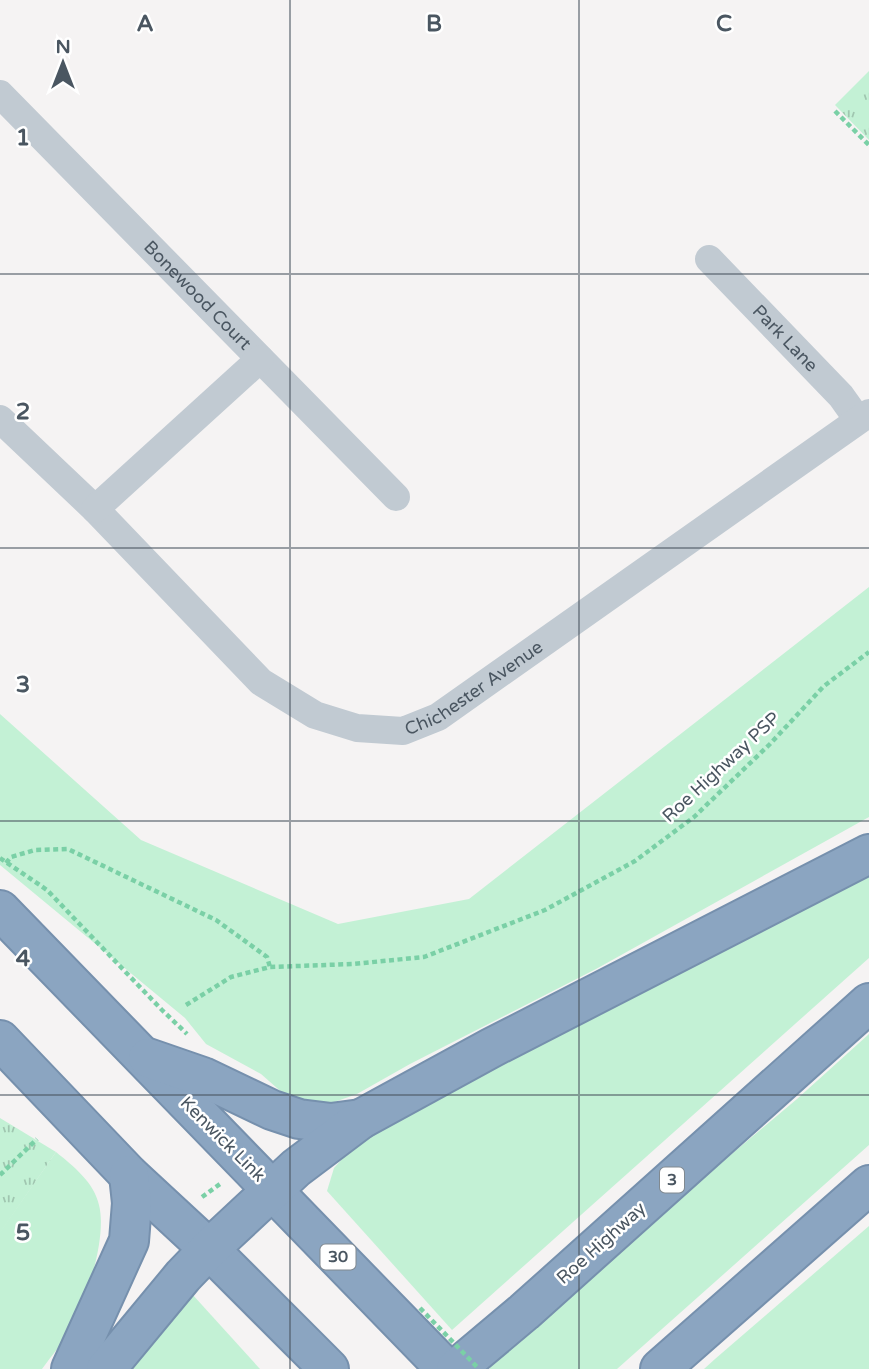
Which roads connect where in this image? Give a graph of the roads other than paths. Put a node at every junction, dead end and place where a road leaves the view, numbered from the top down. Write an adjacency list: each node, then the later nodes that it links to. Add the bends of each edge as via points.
1 (0, 94): 3 (street, Bonewood Court)
2 (709, 259): 4 (street, Park Lane)
3 (260, 359): 6 (street, Bonewood Court); 7 (street)
4 (864, 416): 7 (street, Chichester Avenue, via 438,717 403,731 357,728 315,715 261,682)
5 (0, 419): 7 (street, Chichester Avenue)
6 (396, 497)
7 (96, 509)
8 (869, 854): 13 (highway)
9 (0, 910): 12 (highway, Kenwick Link / 30)
10 (869, 1003): 22 (highway, Roe Highway / 3)
11 (0, 1040): 14 (highway)
12 (143, 1056): 13 (highway, via 299,1119 331,1123); 16 (highway, Kenwick Link / 30)
13 (361, 1119): 16 (highway)
14 (129, 1175): 17 (highway); 18 (highway, via 129,1241)
15 (869, 1185): 23 (highway)
16 (273, 1189): 17 (highway); 21 (highway, Kenwick Link / 30, via 411,1316)
17 (209, 1250): 19 (highway); 20 (highway)
18 (71, 1369)
19 (106, 1369)
20 (329, 1369)
21 (446, 1369)
22 (456, 1369)
23 (660, 1369)

